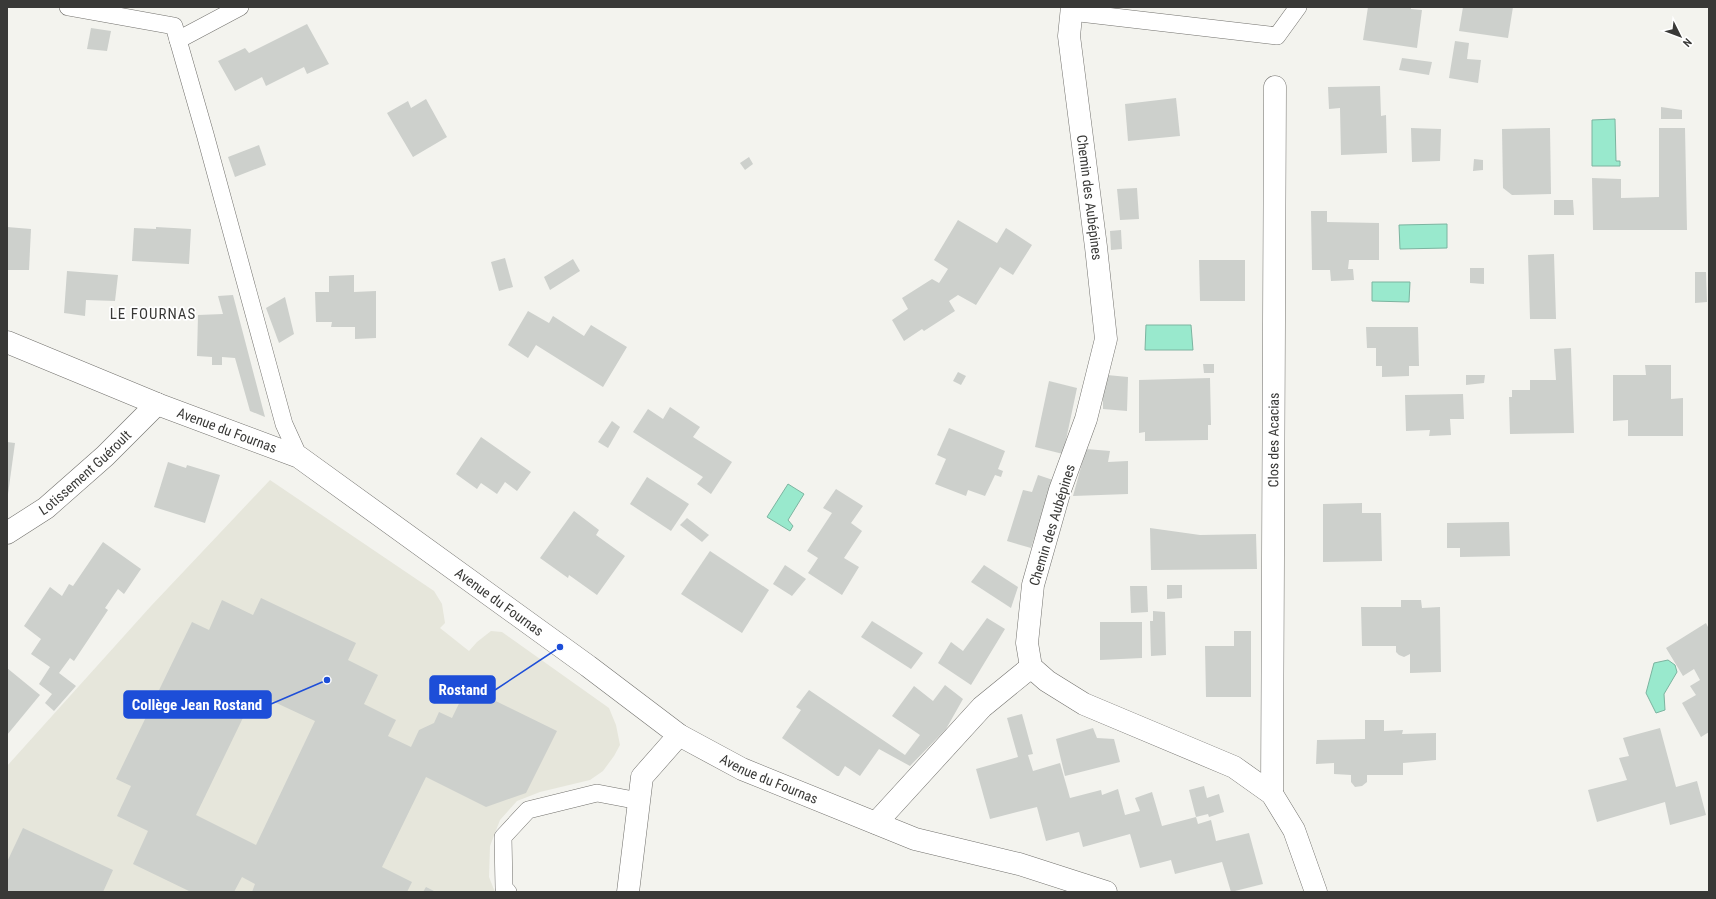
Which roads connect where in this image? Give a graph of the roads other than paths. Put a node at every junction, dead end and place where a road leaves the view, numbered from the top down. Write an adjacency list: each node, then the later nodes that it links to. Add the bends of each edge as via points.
1 (68, 7): 5 (lane, via 174,26)
2 (240, 7): 5 (lane)
3 (1298, 7): 4 (lane, via 1277,36)
4 (1072, 10): 11 (street, Chemin des Aubépines, via 1069,36 1106,339 1086,419 1060,490 1033,585 1027,643)
5 (178, 40): 9 (lane, via 284,424)
6 (1274, 87): 13 (street, Clos des Acacias)
7 (7, 342): 8 (street, Avenue du Fournas)
8 (157, 404): 9 (street, Avenue du Fournas); 10 (street, Lotissement Guéroult, via 105,456 46,508)
9 (299, 457): 12 (street, Avenue du Fournas)
10 (7, 533)
11 (1031, 667): 13 (street, via 1047,681 1084,704 1234,767); 15 (street, via 982,707)
12 (679, 735): 14 (street, via 642,777); 15 (street, Avenue du Fournas, via 742,769)
13 (1272, 794): 19 (street, via 1294,830)
14 (639, 801): 16 (lane, via 597,793 528,810 503,837 504,888); 17 (street)
15 (876, 823): 18 (street, Avenue du Fournas, via 915,839 1019,864)
16 (508, 892)
17 (628, 892)
18 (1106, 892)
19 (1316, 892)

